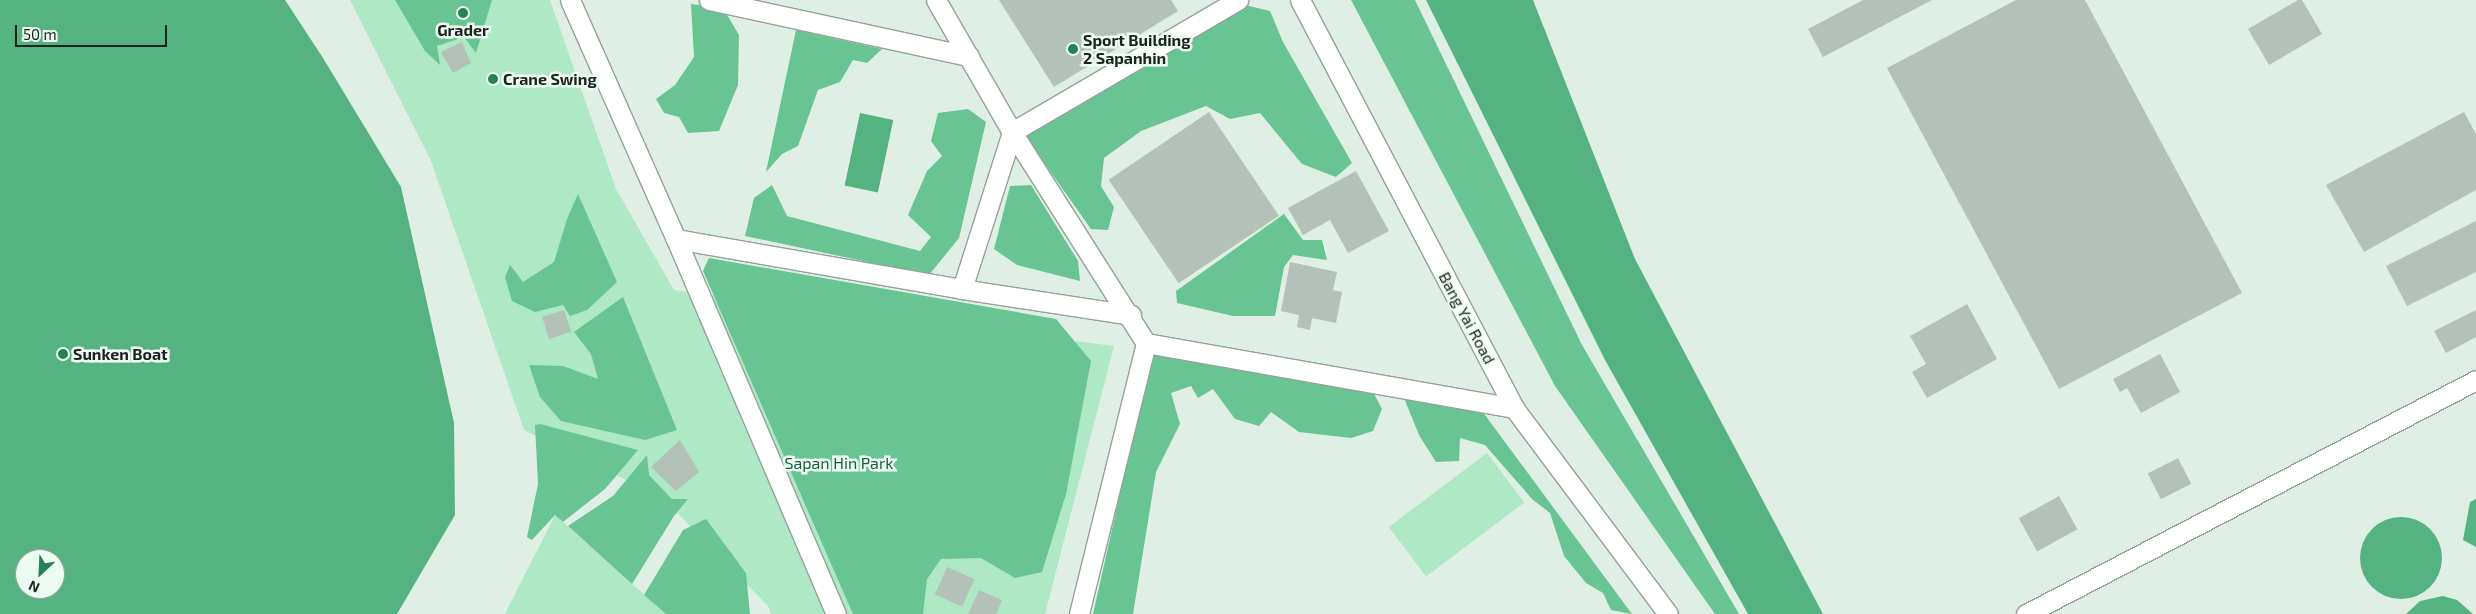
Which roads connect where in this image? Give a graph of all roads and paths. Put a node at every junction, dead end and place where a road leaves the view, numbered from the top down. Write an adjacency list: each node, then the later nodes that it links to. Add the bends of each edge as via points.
1 (570, 0): 8 (street)
2 (709, 0): 6 (street)
3 (936, 0): 6 (street)
4 (1238, 0): 7 (street)
5 (1300, 0): 13 (street, Bang Yai Road)
6 (969, 56): 7 (street)
7 (1012, 132): 9 (street); 10 (street)
8 (676, 239): 9 (street); 14 (street)
9 (962, 289): 10 (street)
10 (1131, 315): 11 (street)
11 (1146, 343): 13 (street); 15 (street)
12 (2476, 380): 17 (street)
13 (1514, 408): 16 (street, Bang Yai Road)
14 (836, 614)
15 (1079, 614)
16 (1668, 614)
17 (2026, 614)

